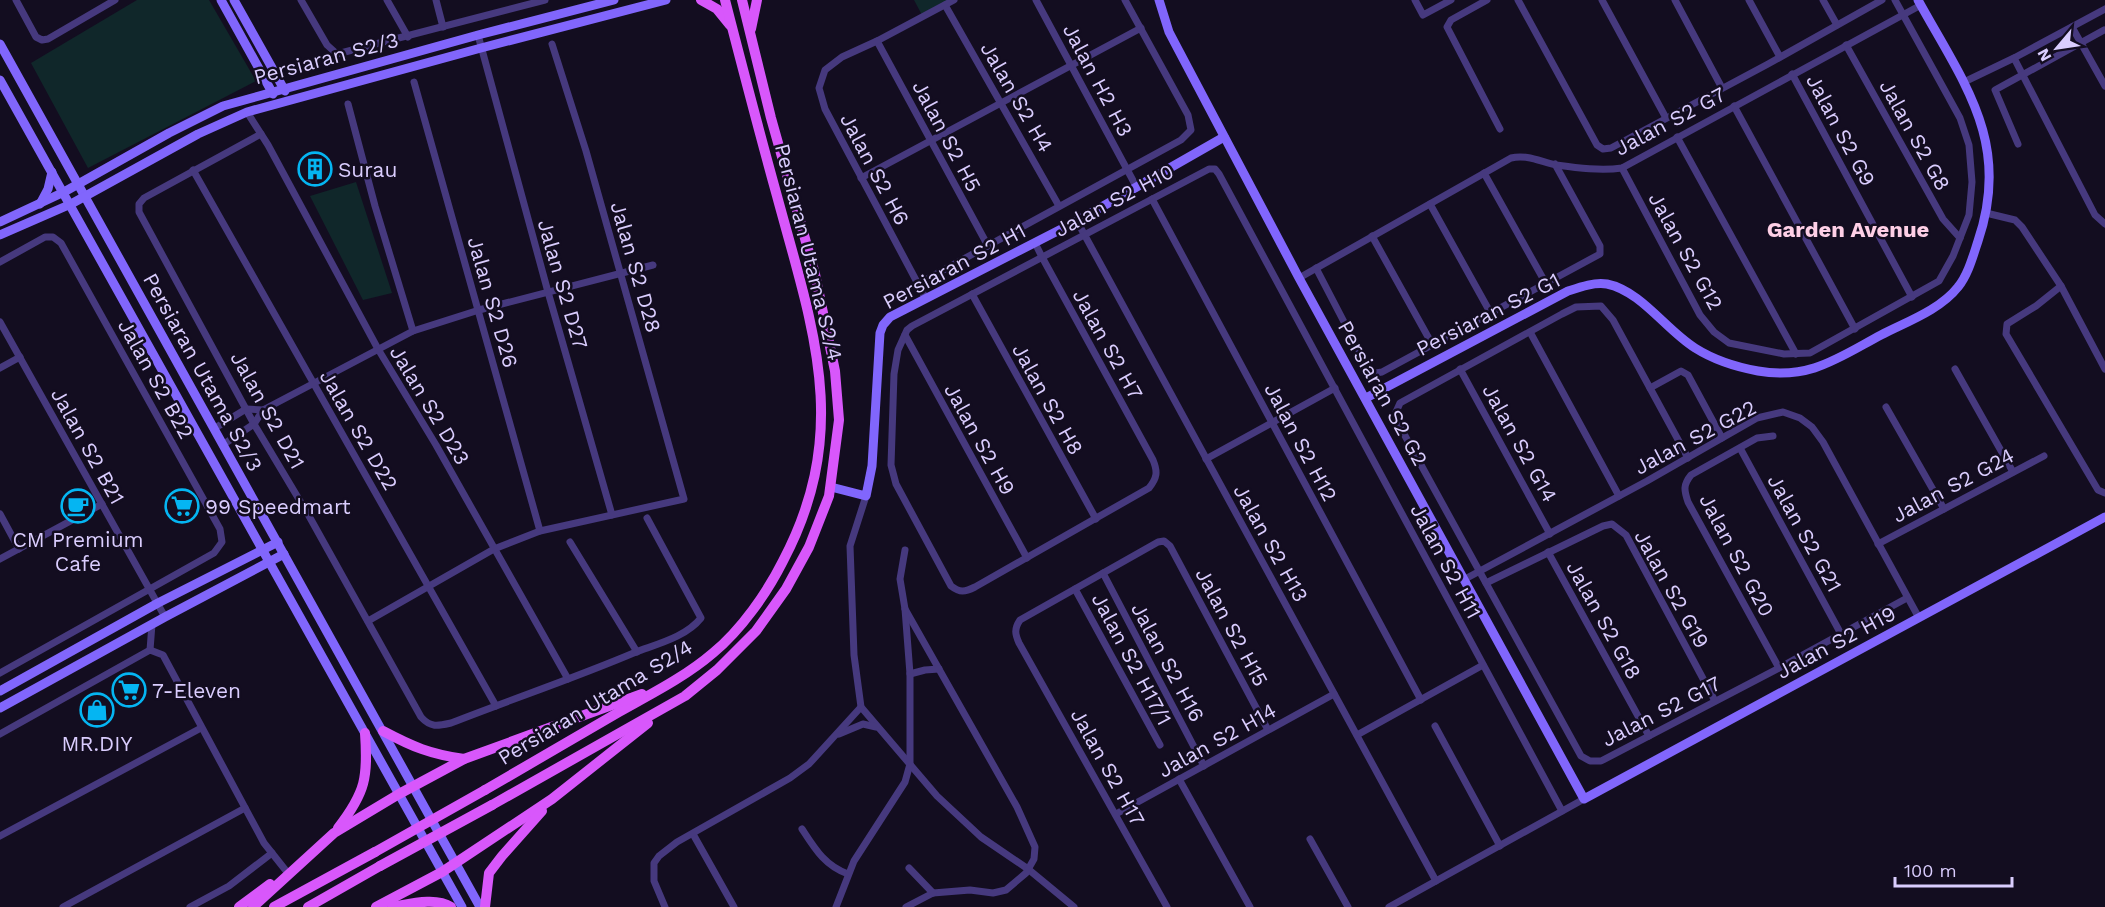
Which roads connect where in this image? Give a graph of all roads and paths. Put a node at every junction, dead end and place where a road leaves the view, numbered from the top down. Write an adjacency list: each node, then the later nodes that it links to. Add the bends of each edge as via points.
1 (16, 0): 28 (street, via 36,37 42,40)
2 (221, 0): 60 (street)
3 (234, 0): 58 (street)
4 (301, 0): 42 (street, via 327,45 337,54)
5 (387, 0): 42 (street)
6 (436, 0): 35 (street)
7 (545, 0): 30 (street)
8 (614, 0): 41 (street, Persiaran S2/3)
9 (666, 0): 48 (street)
10 (701, 0): 37 (main road, via 717,9)
11 (725, 0): 37 (main road, Persiaran Utama S2/4)
12 (742, 0): 40 (main road)
13 (757, 0): 40 (main road)
14 (954, 0): 31 (street)
15 (1036, 0): 51 (street, Jalan H2 H3)
16 (1125, 0): 38 (street)
17 (1159, 0): 70 (street, Persiaran S2 G2, via 1169,32)
18 (1415, 0): 19 (street, via 1423,15)
19 (1451, 0)
20 (1487, 0): 68 (street, via 1448,23)
21 (1518, 0): 67 (street, via 1597,145 1611,148)
22 (1602, 0): 67 (street)
23 (1675, 0): 59 (street)
24 (1749, 0): 49 (street)
25 (1823, 0): 34 (street)
26 (1882, 0): 34 (street)
27 (1895, 0): 33 (street)
28 (111, 1)
29 (1919, 2): 33 (street, Jalan S2 G7); 56 (street, Persiaran S2 G1)
30 (517, 4): 35 (street)
31 (945, 5): 43 (street); 62 (street, Jalan S2 H4)
32 (2105, 9): 36 (street)
33 (1903, 14): 47 (street, Jalan S2 G7); 100 (street, via 1960,118 1969,145 1969,215)
34 (1837, 25): 49 (street)
35 (443, 27): 42 (street)
36 (2072, 27): 44 (street); 50 (street)
37 (733, 28): 197 (main road, Persiaran Utama S2/4, via 813,334 821,382 822,439 806,512 772,582 715,652)
38 (1141, 28): 51 (street); 76 (street, via 1188,115 1191,130 1181,140)
39 (2104, 30): 44 (street)
40 (751, 32): 149 (main road, via 830,342 839,420)
41 (478, 35): 48 (street, Jalan S2 D27); 58 (street, Persiaran S2/3)
42 (408, 37)
43 (877, 41): 72 (street, Jalan S2 H5); 81 (street, Jalan S2 H6, via 842,57 825,70 819,88 825,110)
44 (2081, 43): 53 (street); 57 (street)
45 (0, 44): 82 (street, Persiaran Utama S2/3)
46 (552, 44): 107 (street, Jalan S2 D28)
47 (1846, 45): 52 (street, Jalan S2 G7); 100 (street, Jalan S2 G8, via 1943,219)
48 (481, 48): 61 (street); 112 (street, Jalan S2 D27)
49 (1780, 57): 59 (street)
50 (2014, 58): 53 (street); 56 (street)
51 (1071, 66): 62 (street); 76 (street, Jalan H2 H3)
52 (1792, 74): 65 (street, Jalan S2 G7); 114 (street, Jalan S2 G9)
53 (2024, 75): 73 (street, via 1995,90); 96 (street, via 2095,215)
54 (0, 80): 79 (street, Persiaran Utama S2/3)
55 (414, 82): 116 (street, Jalan S2 D26)
56 (1964, 82): 92 (street, Persiaran S2 G1, via 1986,138 1990,177)
57 (2105, 86)
58 (283, 88): 60 (street, Persiaran S2/3); 61 (street)
59 (1722, 88): 67 (street)
60 (271, 91): 64 (street); 82 (street, Persiaran S2/3, via 208,112)
61 (290, 101): 64 (street)
62 (1002, 103): 72 (street); 90 (street, Jalan S2 H4)
63 (348, 104): 120 (street)
64 (278, 105): 66 (street)
65 (1734, 106): 71 (street, Jalan S2 G7); 119 (street)
66 (247, 112): 69 (street, Jalan S2 D23); 85 (street, via 198,134)
67 (1666, 118)
68 (1500, 129)
69 (261, 134): 77 (street); 124 (street, Jalan S2 D23)
70 (1224, 137): 83 (street, Persiaran S2 H1); 108 (street, Persiaran S2 G2)
71 (1677, 137): 75 (street, Jalan S2 G7); 125 (street)
72 (932, 141): 81 (street); 102 (street, Jalan S2 H5)
73 (2018, 144)
74 (1555, 164): 75 (street, Jalan S2 G7); 80 (street, Jalan S2 G7, via 1515,157); 109 (street, via 1601,251)
75 (1622, 168): 125 (street, Jalan S2 G12, via 1700,315 1714,332 1729,343)
76 (1127, 169): 83 (street, Jalan H2 H3); 90 (street)
77 (193, 170): 131 (street, Jalan S2 D22); 136 (street, Jalan S2 D21, via 144,198 139,212)
78 (1215, 170): 86 (street, Jalan S2 H10, via 1209,169); 132 (street, Jalan S2 H11)
79 (52, 172): 84 (street, Persiaran Utama S2/3); 87 (street)
80 (1484, 174): 89 (street, Jalan S2 G7); 109 (street)
81 (861, 178): 110 (street, Jalan S2 H6)
82 (77, 185): 84 (street, Persiaran S2/3); 85 (street, Persiaran Utama S2/3)
83 (1137, 188): 94 (street, Persiaran S2 H1)
84 (64, 192): 87 (street, Persiaran S2/3); 88 (street, Persiaran Utama S2/3)
85 (84, 197): 88 (street); 140 (street, Persiaran Utama S2/3)
86 (1152, 199): 98 (street, Jalan S2 H10); 138 (street, Jalan S2 H12)
87 (40, 204): 95 (street, Persiaran S2/3)
88 (71, 204): 91 (street); 93 (street, Persiaran Utama S2/3)
89 (1430, 204): 99 (street, Jalan S2 G7); 117 (street)
90 (1059, 206): 102 (street)
91 (53, 213): 93 (street, via 69,214); 97 (street)
92 (1986, 213): 111 (street, via 2015,220); 134 (street, Persiaran S2 G1, via 1975,251 1958,287 1937,306 1817,369 1789,374 1721,362 1670,330 1623,290 1606,284 1586,285)
93 (80, 220): 167 (street, Persiaran Utama S2/3)
94 (1077, 221): 98 (street, Jalan S2 H13); 101 (street, Persiaran S2 H1)
95 (0, 222)
96 (2105, 224)
97 (0, 235)
98 (1084, 235): 103 (street, Jalan S2 H10); 147 (street, Jalan S2 H13)
99 (1372, 236): 106 (street, Jalan S2 G7); 123 (street)
100 (1960, 238): 114 (street, via 1939,281)
101 (1035, 243): 103 (street, Jalan S2 H7); 115 (street, Persiaran S2 H1)
102 (988, 246): 110 (street)
103 (1042, 257): 113 (street, Jalan S2 H10); 159 (street, Jalan S2 H7, via 1157,469 1149,488)
104 (0, 262): 179 (street, Jalan S2 B22, via 45,237 61,243 220,529 222,542 214,553)
105 (653, 265): 107 (street)
106 (1316, 268): 108 (street, Jalan S2 G7); 123 (street, via 1369,370 1382,372)
107 (620, 274): 112 (street); 156 (street, Jalan S2 D28, via 684,499)
108 (1299, 278): 134 (street, Persiaran S2 G2)
109 (1545, 282): 117 (street)
110 (918, 284): 115 (street, Jalan S2 H6)
111 (2061, 286): 130 (street); 150 (street, via 2007,324 2006,334 2098,490)
112 (548, 292): 116 (street); 156 (street, Jalan S2 D27)
113 (972, 294): 122 (street, Jalan S2 H10, via 912,326); 159 (street, Jalan S2 H8)
114 (1912, 297): 119 (street)
115 (926, 298): 151 (street, Persiaran S2 H1, via 890,317 880,333 872,466)
116 (479, 310): 120 (street); 160 (street, Jalan S2 D26)
117 (1490, 312): 123 (street)
118 (0, 322): 126 (street, Jalan S2 B21)
119 (1855, 329): 125 (street, via 1810,353)
120 (413, 330): 124 (street)
121 (1530, 332): 128 (street); 133 (street, via 1576,307 1601,306 1613,320); 152 (street)
122 (905, 335): 171 (street, Jalan S2 H9); 171 (street, via 894,374 891,465 896,484 942,572 957,591 966,591)
123 (1432, 344)
124 (378, 349): 131 (street); 166 (street, Jalan S2 D23)
125 (1796, 354)
126 (20, 357): 127 (street); 153 (street, Jalan S2 B21)
127 (0, 368)
128 (1460, 369): 161 (street, Jalan S2 G14); 174 (street, Jalan S2 G17, via 1400,403 1396,412 1398,423)
129 (1955, 369): 148 (street)
130 (2105, 369)
131 (314, 383): 137 (street); 178 (street, Jalan S2 D22)
132 (1335, 388): 138 (street); 191 (street, Jalan S2 H11)
133 (1650, 388): 142 (street, via 1681,370 1688,375); 146 (street)
134 (1366, 398): 176 (street, Persiaran S2 G2)
135 (1887, 407): 154 (street)
136 (246, 409): 137 (street); 139 (street, Jalan S2 D21); 140 (street)
137 (264, 410): 139 (street)
138 (1272, 423): 147 (street); 200 (street, Jalan S2 H12)
139 (254, 424): 143 (street); 186 (street, Jalan S2 D21)
140 (215, 428): 143 (street, Persiaran Utama S2/3)
141 (1773, 436): 144 (street, Jalan S2 G20, via 1757,438)
142 (1722, 438): 146 (street, Jalan S2 G22); 164 (street, Jalan S2 G22, via 1773,414 1783,412 1800,418 1823,442)
143 (224, 444): 162 (street, Persiaran Utama S2/3)
144 (1740, 448): 188 (street, Jalan S2 G21); 192 (street, Jalan S2 G20, via 1691,475 1684,491)
145 (2044, 456): 148 (street, Jalan S2 G24)
146 (1688, 458): 152 (street, Jalan S2 G22)
147 (1206, 459): 199 (street, Jalan S2 H13)
148 (2013, 472): 154 (street, Jalan S2 G24)
149 (831, 488): 151 (street); 202 (main road, via 809,547 766,617 739,650)
150 (2105, 493)
151 (866, 496): 204 (street, via 850,546 854,655)
152 (1619, 496): 161 (street, Jalan S2 G22)
153 (102, 504): 165 (street); 179 (street, Jalan S2 B21)
154 (1944, 509): 164 (street, Jalan S2 G24)
155 (0, 514): 165 (street)
156 (612, 515): 160 (street)
157 (2105, 517): 185 (street, Jalan S2 H19)
158 (646, 518): 190 (street, via 701,618 670,639)
159 (1095, 519): 171 (street)
160 (540, 531): 166 (street)
161 (1550, 534): 174 (street, Jalan S2 G22)
162 (278, 542): 167 (street); 170 (street, Persiaran Utama S2/3)
163 (570, 542): 190 (street)
164 (1878, 544): 181 (street, Jalan S2 G22)
165 (20, 549): 172 (street)
166 (495, 549): 178 (street); 196 (street, Jalan S2 D23)
167 (263, 550): 173 (street, Persiaran Utama S2/3); 182 (street)
168 (905, 550): 183 (street, via 900,579)
169 (1548, 552): 177 (street, Jalan S2 G19); 201 (street, Jalan S2 G19, via 1603,526 1619,527); 215 (street, Jalan S2 G18)
170 (284, 554): 173 (street); 210 (street, Persiaran Utama S2/3)
171 (1027, 558)
172 (0, 560)
173 (269, 562): 184 (street); 211 (street, Persiaran Utama S2/3)
174 (1480, 572): 176 (street, Jalan S2 G22); 177 (street, Jalan S2 G17)
175 (1103, 573): 180 (street); 209 (street, Jalan S2 H15, via 1158,542 1170,546); 219 (street, Jalan S2 H16)
176 (1465, 579): 224 (street, Persiaran S2 G2)
177 (1486, 583): 215 (street, Jalan S2 G17, via 1581,756 1601,761)
178 (428, 586): 186 (street); 203 (street, Jalan S2 D22)
179 (150, 589): 182 (street, Jalan S2 B21); 194 (street)
180 (1075, 589): 216 (street, Jalan S2 H17/1); 227 (street, Jalan S2 H17, via 1020,620 1015,634)
181 (1907, 598): 185 (street, Jalan S2 G22); 188 (street, Jalan S2 G17)
182 (158, 603): 184 (street, Jalan S2 B21); 198 (street)
183 (905, 609): 193 (street); 195 (street)
184 (165, 616): 187 (street)
185 (1919, 618): 224 (street, Jalan S2 H19)
186 (368, 621): 203 (street, Jalan S2 D21, via 427,724 435,727 451,723)
187 (152, 624): 189 (street); 205 (street)
188 (1841, 634): 192 (street, Jalan S2 G17)
189 (150, 651): 207 (street, via 163,655); 212 (street)
190 (637, 652): 196 (street)
191 (1483, 665): 200 (street); 226 (street, Jalan S2 H11)
192 (1779, 668): 201 (street, Jalan S2 G17)
193 (939, 669): 195 (street); 238 (street, via 1031,835 1034,859)
194 (0, 673)
195 (909, 674): 218 (street)
196 (568, 679): 203 (street)
197 (673, 682): 217 (main road); 248 (main road, Persiaran Utama S2/4, bridge)
198 (0, 691)
199 (1334, 694): 209 (street, Jalan S2 H14); 213 (street, Jalan S2 H13)
200 (1421, 700): 213 (street)
201 (1715, 701): 215 (street, Jalan S2 G17)
202 (671, 704): 223 (main road); 249 (main road, bridge)
203 (496, 706)
204 (861, 707): 208 (street); 214 (street)
205 (0, 708)
206 (1435, 726): 233 (street)
207 (201, 728): 225 (street); 231 (street)
208 (878, 728): 214 (street, via 863,724); 218 (street)
209 (1268, 730): 219 (street, Jalan S2 H14)
210 (382, 731): 217 (main road, via 419,750); 221 (street, Persiaran Utama S2/3)
211 (365, 733): 222 (street, Persiaran Utama S2/3); 229 (main road, via 365,780 351,811)
212 (0, 734)
213 (1357, 735): 242 (street, Jalan S2 H13)
214 (834, 736): 230 (street, via 790,778)
215 (1649, 736)
216 (1160, 746)
217 (464, 759): 221 (main road)
218 (910, 764): 238 (street, via 981,837); 241 (street, via 905,782)
219 (1204, 766): 220 (street, Jalan S2 H14)
220 (1179, 779): 227 (street, Jalan S2 H14); 262 (street)
221 (413, 786): 222 (main road); 236 (street, Persiaran Utama S2/3)
222 (399, 794): 229 (main road); 240 (street, Persiaran Utama S2/3)
223 (552, 799): 236 (main road); 255 (main road, via 489,873)
224 (1584, 799): 226 (street)
225 (245, 808): 234 (street); 244 (street)
226 (1566, 809): 233 (street)
227 (1116, 814): 261 (street, Jalan S2 H17)
228 (802, 829): 241 (street, via 821,858 837,871)
229 (334, 833): 235 (main road)
230 (693, 834): 256 (street, via 665,851 654,863 654,881); 257 (street)
231 (0, 836)
232 (1310, 839): 263 (street)
233 (1500, 846): 242 (street)
234 (272, 853): 239 (street); 245 (street, via 229,886)
235 (311, 854): 239 (main road); 247 (main road)
236 (455, 862): 240 (main road); 254 (street, Persiaran Utama S2/3)
237 (909, 868): 243 (street)
238 (1028, 869): 243 (street, via 1006,890); 260 (street)
239 (287, 872): 246 (main road)
240 (442, 872): 250 (main road); 253 (street, Persiaran Utama S2/3)
241 (848, 874): 258 (street)
242 (1436, 881): 264 (street)
243 (933, 893): 259 (street)
244 (63, 907)
245 (190, 907)
246 (238, 907)
247 (254, 907)
248 (274, 907)
249 (308, 907)
250 (375, 907)
251 (392, 907): 252 (main road, via 446,903)
252 (452, 907)
253 (462, 907)
254 (480, 907)
255 (485, 907)
256 (665, 907)
257 (734, 907)
258 (836, 907)
259 (906, 907)
260 (1074, 907)
261 (1167, 907)
262 (1250, 907)
263 (1348, 907)
264 (1389, 907)

